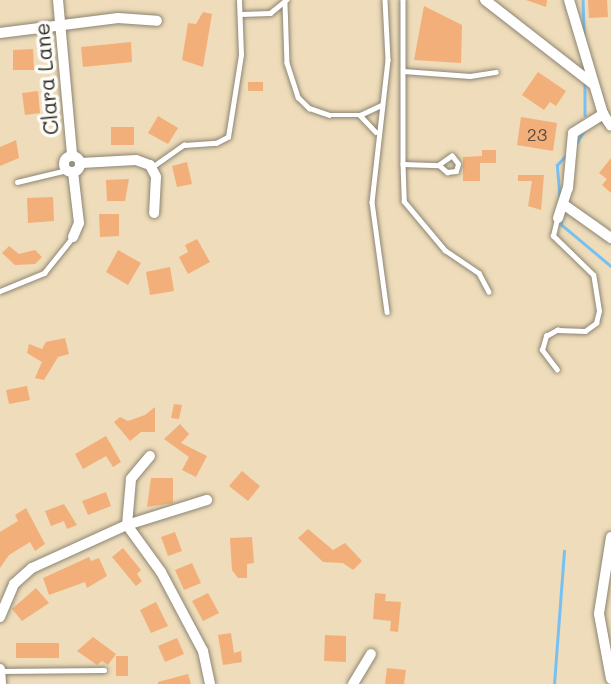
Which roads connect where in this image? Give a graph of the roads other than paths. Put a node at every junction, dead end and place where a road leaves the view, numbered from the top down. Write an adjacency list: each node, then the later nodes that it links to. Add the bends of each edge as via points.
1 (58, 0): 10 (street, Clara Lane)
2 (239, 0): 8 (lane)
3 (385, 0): 15 (lane, via 388,60)
4 (403, 0): 12 (lane)
5 (485, 0): 14 (street)
6 (569, 0): 14 (street)
7 (285, 2): 8 (lane, via 270,13); 17 (lane, via 287,63 298,97 309,108 329,115)
8 (241, 13): 24 (lane, via 239,78 228,137 216,143 184,145)
9 (156, 21): 10 (street, via 118,18)
10 (61, 24): 11 (street); 20 (street, Clara Lane)
11 (0, 33)
12 (403, 71): 13 (lane, via 470,76); 22 (lane)
13 (496, 72)
14 (593, 84): 16 (street)
15 (381, 105): 17 (lane); 19 (lane)
16 (603, 114): 18 (street); 27 (street, via 573,133)
17 (360, 115): 19 (lane)
18 (611, 126)
19 (376, 132): 34 (lane, via 372,202)
20 (72, 155): 21 (street); 25 (street, via 64,161)
21 (81, 163): 24 (street, via 136,160); 25 (street)
22 (403, 164): 23 (lane); 33 (lane, via 404,201 445,250 478,273)
23 (439, 165): 23 (lane, via 452,156 458,164 456,171 447,172)
24 (152, 167): 28 (street)
25 (70, 171): 26 (lane); 30 (street, via 79,223)
26 (17, 182)
27 (563, 204): 29 (street); 31 (street)
28 (154, 213)
29 (558, 218): 35 (lane, via 552,229 555,241 593,275 598,311 596,323 585,331 557,330 546,336 542,350)
30 (73, 237): 32 (lane, via 44,274)
31 (611, 238)
32 (0, 291)
33 (489, 292)
34 (387, 312)
35 (557, 370)
36 (149, 456): 38 (street, via 131,479)
37 (207, 500): 38 (street)
38 (127, 525): 40 (street, via 32,568 15,584); 46 (street, via 147,550 203,651)
39 (611, 537): 44 (street, via 598,614)
40 (0, 617)
41 (371, 654): 47 (street)
42 (0, 670): 43 (lane); 45 (street)
43 (104, 670)
44 (611, 678)
45 (1, 684)
46 (211, 684)
47 (353, 684)

